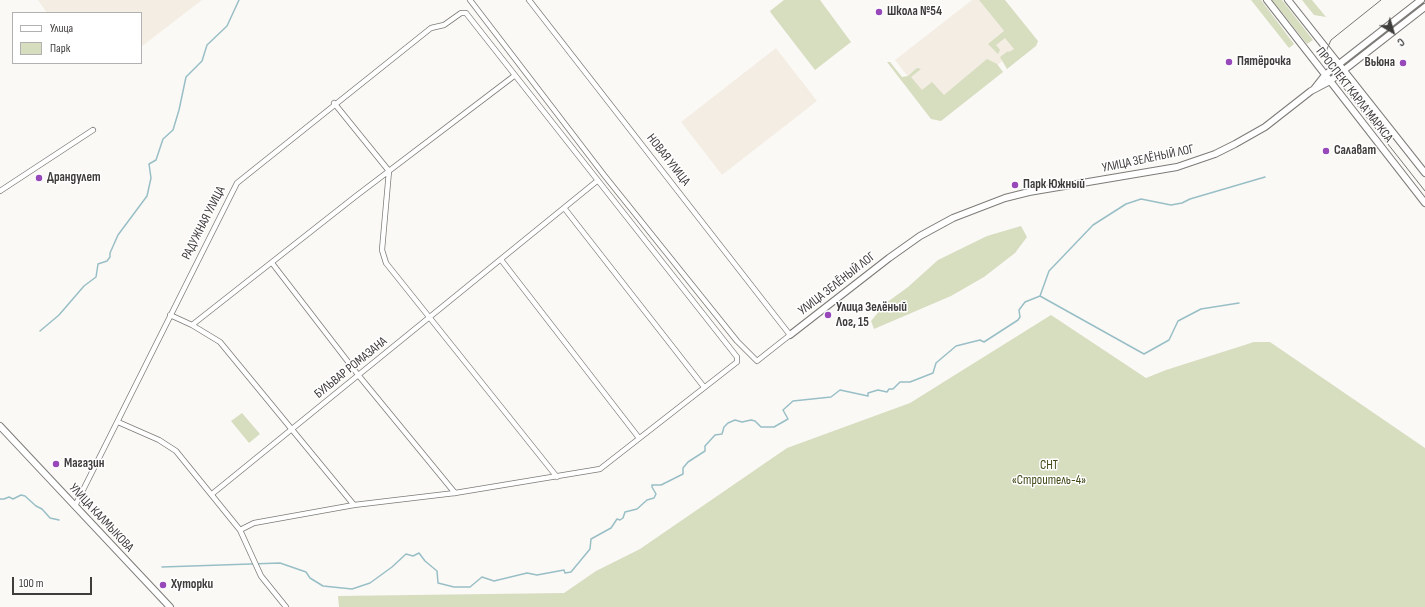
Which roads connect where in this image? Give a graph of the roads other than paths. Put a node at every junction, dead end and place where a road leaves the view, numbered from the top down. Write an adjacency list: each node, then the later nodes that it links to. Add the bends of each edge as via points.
1 (470, 0): 26 (street, УЛИЦА ЗЕЛЁНЫЙ ЛОГ, via 608,181 737,341 757,361)
2 (529, 0): 26 (street, НОВАЯ УЛИЦА)
3 (1267, 0): 9 (street, ПРОСПЕКТ КАРЛА МАРКСА)
4 (1288, 0): 7 (street, ПРОСПЕКТ КАРЛА МАРКСА)
5 (1421, 0): 7 (street)
6 (1425, 7): 8 (street)
7 (1339, 64): 8 (street, ПРОСПЕКТ КАРЛА МАРКСА); 9 (street)
8 (1344, 70): 11 (street); 16 (street, ПРОСПЕКТ КАРЛА МАРКСА)
9 (1325, 75): 11 (street, ПРОСПЕКТ КАРЛА МАРКСА); 12 (street)
10 (514, 76): 13 (street, РАДУЖНАЯ УЛИЦА, via 469,16 463,12 444,25 431,28); 15 (street); 17 (street)
11 (1330, 82): 12 (street); 19 (street, ПРОСПЕКТ КАРЛА МАРКСА)
12 (1311, 91): 26 (street, УЛИЦА ЗЕЛЁНЫЙ ЛОГ, via 1259,130 1215,154 1146,173 1029,192 1005,198 953,218 920,236 889,258)
13 (334, 103): 15 (street); 23 (street, РАДУЖНАЯ УЛИЦА, via 237,183)
14 (93, 130): 18 (street)
15 (389, 171): 22 (street); 24 (street, via 383,257)
16 (1425, 173)
17 (597, 181): 20 (street, БУЛЬВАР РОМАЗАНА); 28 (street, via 737,357 736,363)
18 (0, 191)
19 (1425, 203)
20 (565, 209): 21 (street, БУЛЬВАР РОМАЗАНА); 28 (street)
21 (502, 260): 24 (street, БУЛЬВАР РОМАЗАНА); 32 (street)
22 (272, 263): 25 (street); 27 (street)
23 (170, 315): 25 (street); 29 (street, РАДУЖНАЯ УЛИЦА)
24 (429, 318): 27 (street, БУЛЬВАР РОМАЗАНА); 33 (street)
25 (192, 325): 31 (street, via 220,342)
26 (790, 335)
27 (359, 376): 31 (street, БУЛЬВАР РОМАЗАНА); 34 (street)
28 (704, 387): 32 (street)
29 (118, 422): 35 (street, via 159,440 176,451); 37 (street, РАДУЖНАЯ УЛИЦА)
30 (0, 426): 37 (street, УЛИЦА КАЛМЫКОВА)
31 (293, 429): 35 (street, БУЛЬВАР РОМАЗАНА); 36 (street)
32 (639, 438): 33 (street, via 600,469)
33 (557, 477): 34 (street)
34 (455, 493): 36 (street)
35 (212, 494): 38 (street)
36 (354, 505): 38 (street, via 254,523)
37 (75, 506): 39 (street, УЛИЦА КАЛМЫКОВА)
38 (240, 530): 40 (street, via 261,576)
39 (170, 607)
40 (286, 607)

